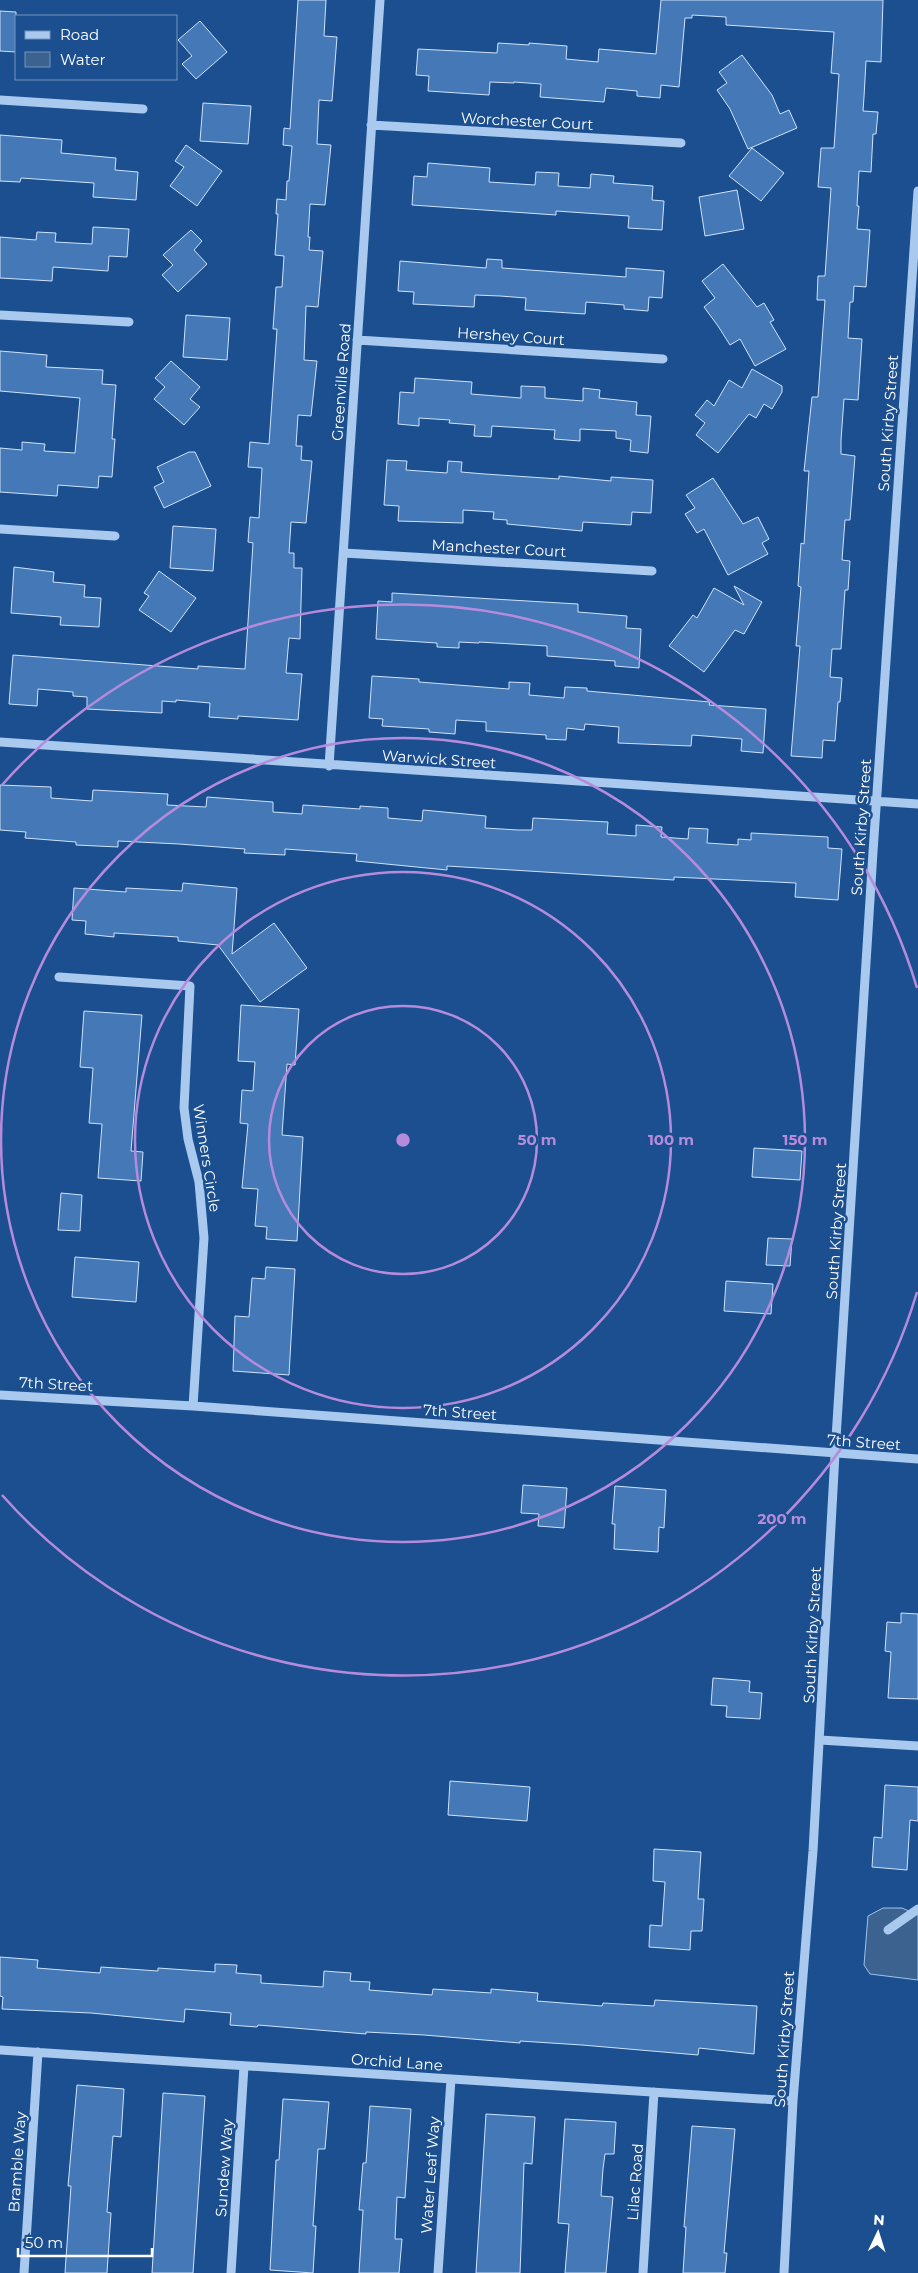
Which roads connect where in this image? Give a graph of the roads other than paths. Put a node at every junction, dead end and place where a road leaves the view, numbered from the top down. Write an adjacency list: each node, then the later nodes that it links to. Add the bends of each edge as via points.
1 (380, 0): 4 (street, Greenville Road)
2 (0, 100): 3 (street)
3 (143, 109)
4 (371, 125): 5 (street, Worchester Court); 9 (street, Greenville Road)
5 (681, 143)
6 (918, 191): 17 (street, South Kirby Street)
7 (0, 315): 8 (street)
8 (130, 322)
9 (357, 340): 10 (street, Hershey Court); 13 (street, Greenville Road)
10 (663, 359)
11 (0, 529): 12 (street)
12 (115, 536)
13 (344, 553): 14 (street, Manchester Court); 16 (street, Greenville Road)
14 (652, 571)
15 (0, 742): 16 (street, Warwick Street)
16 (329, 766): 17 (street, Warwick Street)
17 (876, 802): 18 (street, Warwick Street); 22 (street, South Kirby Street)
18 (918, 804)
19 (59, 977): 21 (street, Winners Circle, via 190,986 184,1108 188,1139 200,1182 204,1238)
20 (0, 1395): 21 (street, 7th Street)
21 (193, 1406): 22 (street, 7th Street)
22 (835, 1454): 23 (street, 7th Street); 24 (street, South Kirby Street)
23 (918, 1459)
24 (820, 1740): 25 (street); 33 (street, South Kirby Street)
25 (918, 1746)
26 (918, 1909): 27 (street)
27 (888, 1930)
28 (0, 2050): 29 (street, Orchid Lane)
29 (38, 2052): 30 (street, Orchid Lane); 34 (street, Bramble Way)
30 (244, 2066): 31 (street, Orchid Lane); 35 (street, Sundew Way)
31 (450, 2079): 32 (street, Orchid Lane); 36 (street, Water Leaf Way)
32 (654, 2092): 33 (street, Orchid Lane); 37 (street, Lilac Road)
33 (793, 2101): 38 (street, South Kirby Street)
34 (24, 2273)
35 (231, 2273)
36 (438, 2273)
37 (643, 2273)
38 (784, 2273)

